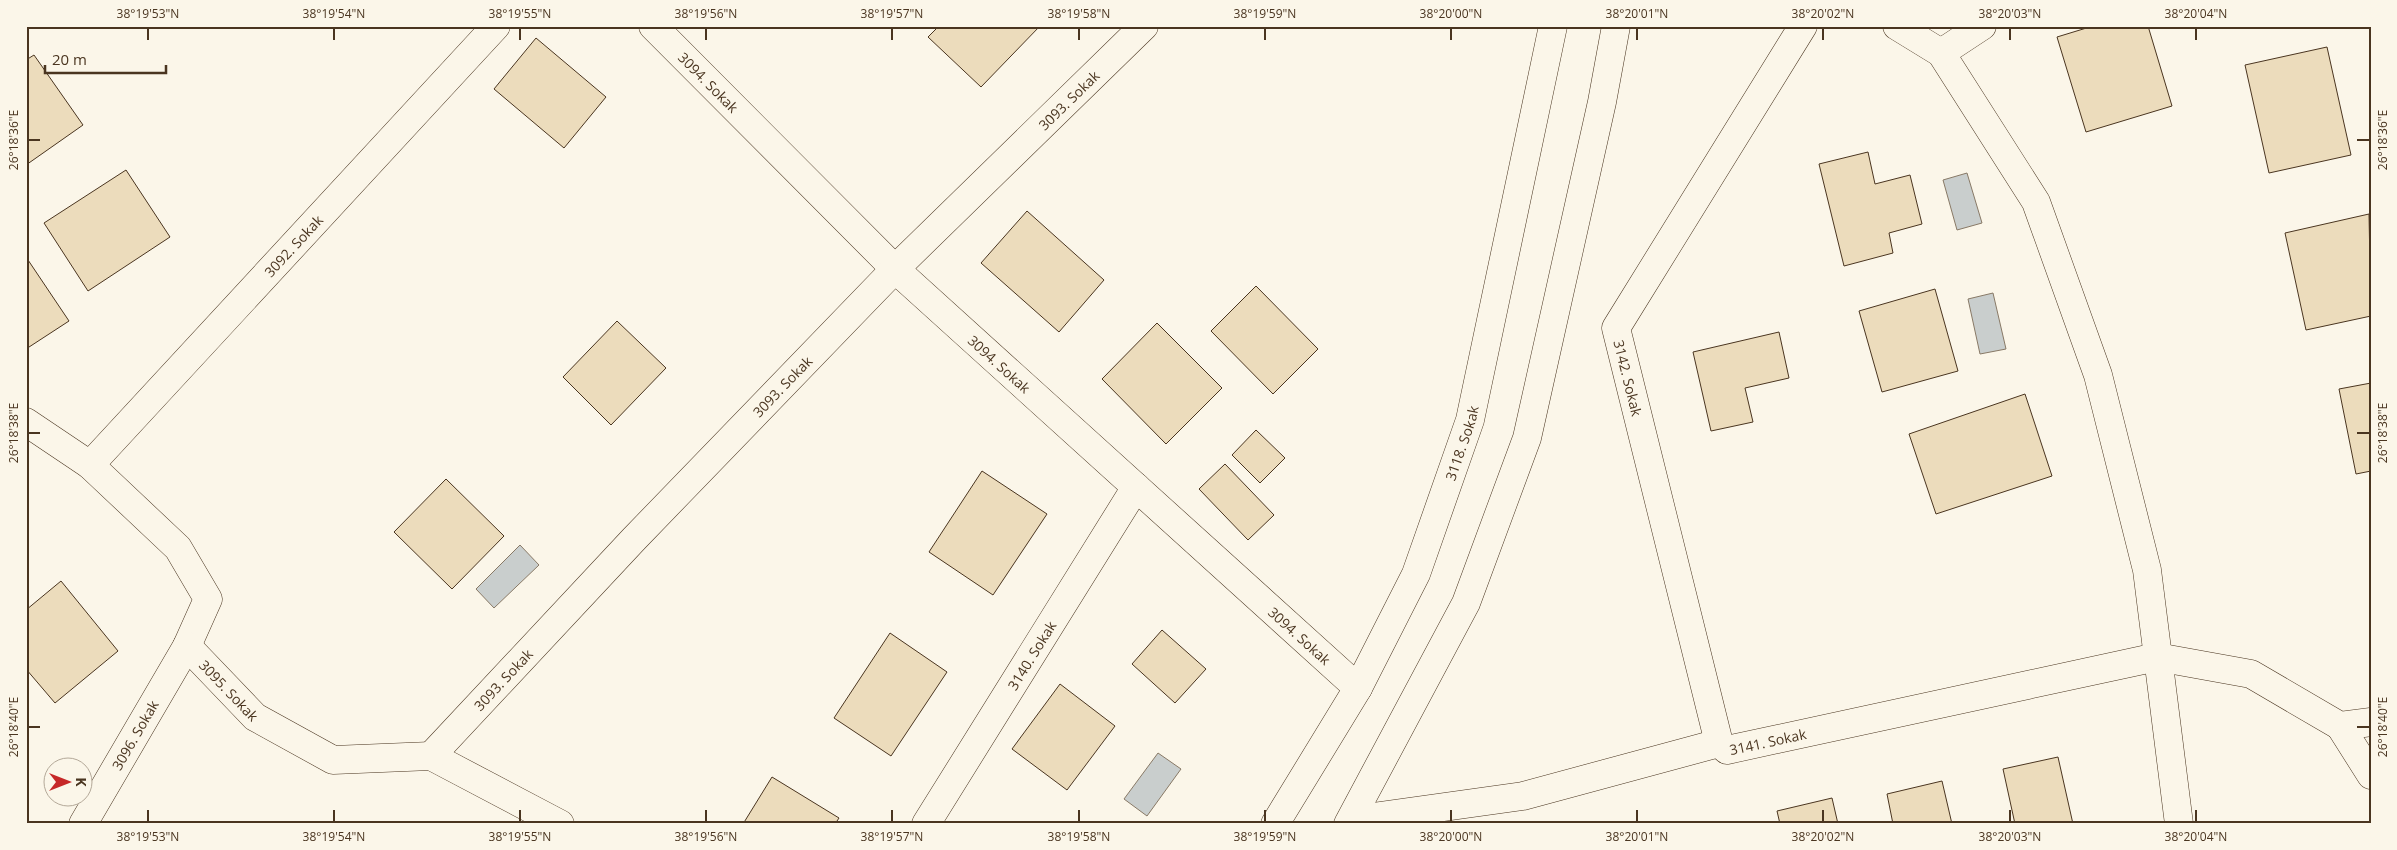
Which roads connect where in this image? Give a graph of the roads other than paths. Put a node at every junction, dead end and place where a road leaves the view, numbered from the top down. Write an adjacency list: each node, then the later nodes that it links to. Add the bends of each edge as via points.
1 (496, 26): 12 (street, 3092. Sokak)
2 (652, 26): 10 (street, 3094. Sokak)
3 (1144, 26): 10 (street, 3093. Sokak)
4 (1553, 26): 16 (street, 3118. Sokak, via 1470,420 1416,574)
5 (1616, 26): 22 (street, via 1527,438 1466,603)
6 (1803, 26): 19 (street, 3142. Sokak, via 1616,328)
7 (1897, 26): 9 (street)
8 (1982, 26): 9 (street)
9 (1941, 53): 15 (street, via 2036,202 2098,375 2147,570)
10 (895, 269): 13 (street, 3094. Sokak); 20 (street, 3093. Sokak, via 634,539)
11 (26, 422): 12 (street)
12 (90, 465): 14 (street, via 178,548 208,599)
13 (1136, 487): 16 (street, 3094. Sokak); 25 (street, 3140. Sokak)
14 (187, 646): 20 (street, 3095. Sokak, via 255,716 334,760); 23 (street, 3096. Sokak)
15 (2157, 657): 18 (street, via 2250,674); 19 (street, 3141. Sokak, via 1727,750); 27 (street)
16 (1358, 688): 26 (street, 3118. Sokak)
17 (2371, 722): 18 (street)
18 (2340, 726): 21 (street)
19 (1719, 744): 22 (street, 3141. Sokak, via 1523,796)
20 (431, 756): 24 (street)
21 (2371, 775)
22 (1350, 822)
23 (83, 824)
24 (560, 824)
25 (926, 824)
26 (1275, 824)
27 (2179, 824)

